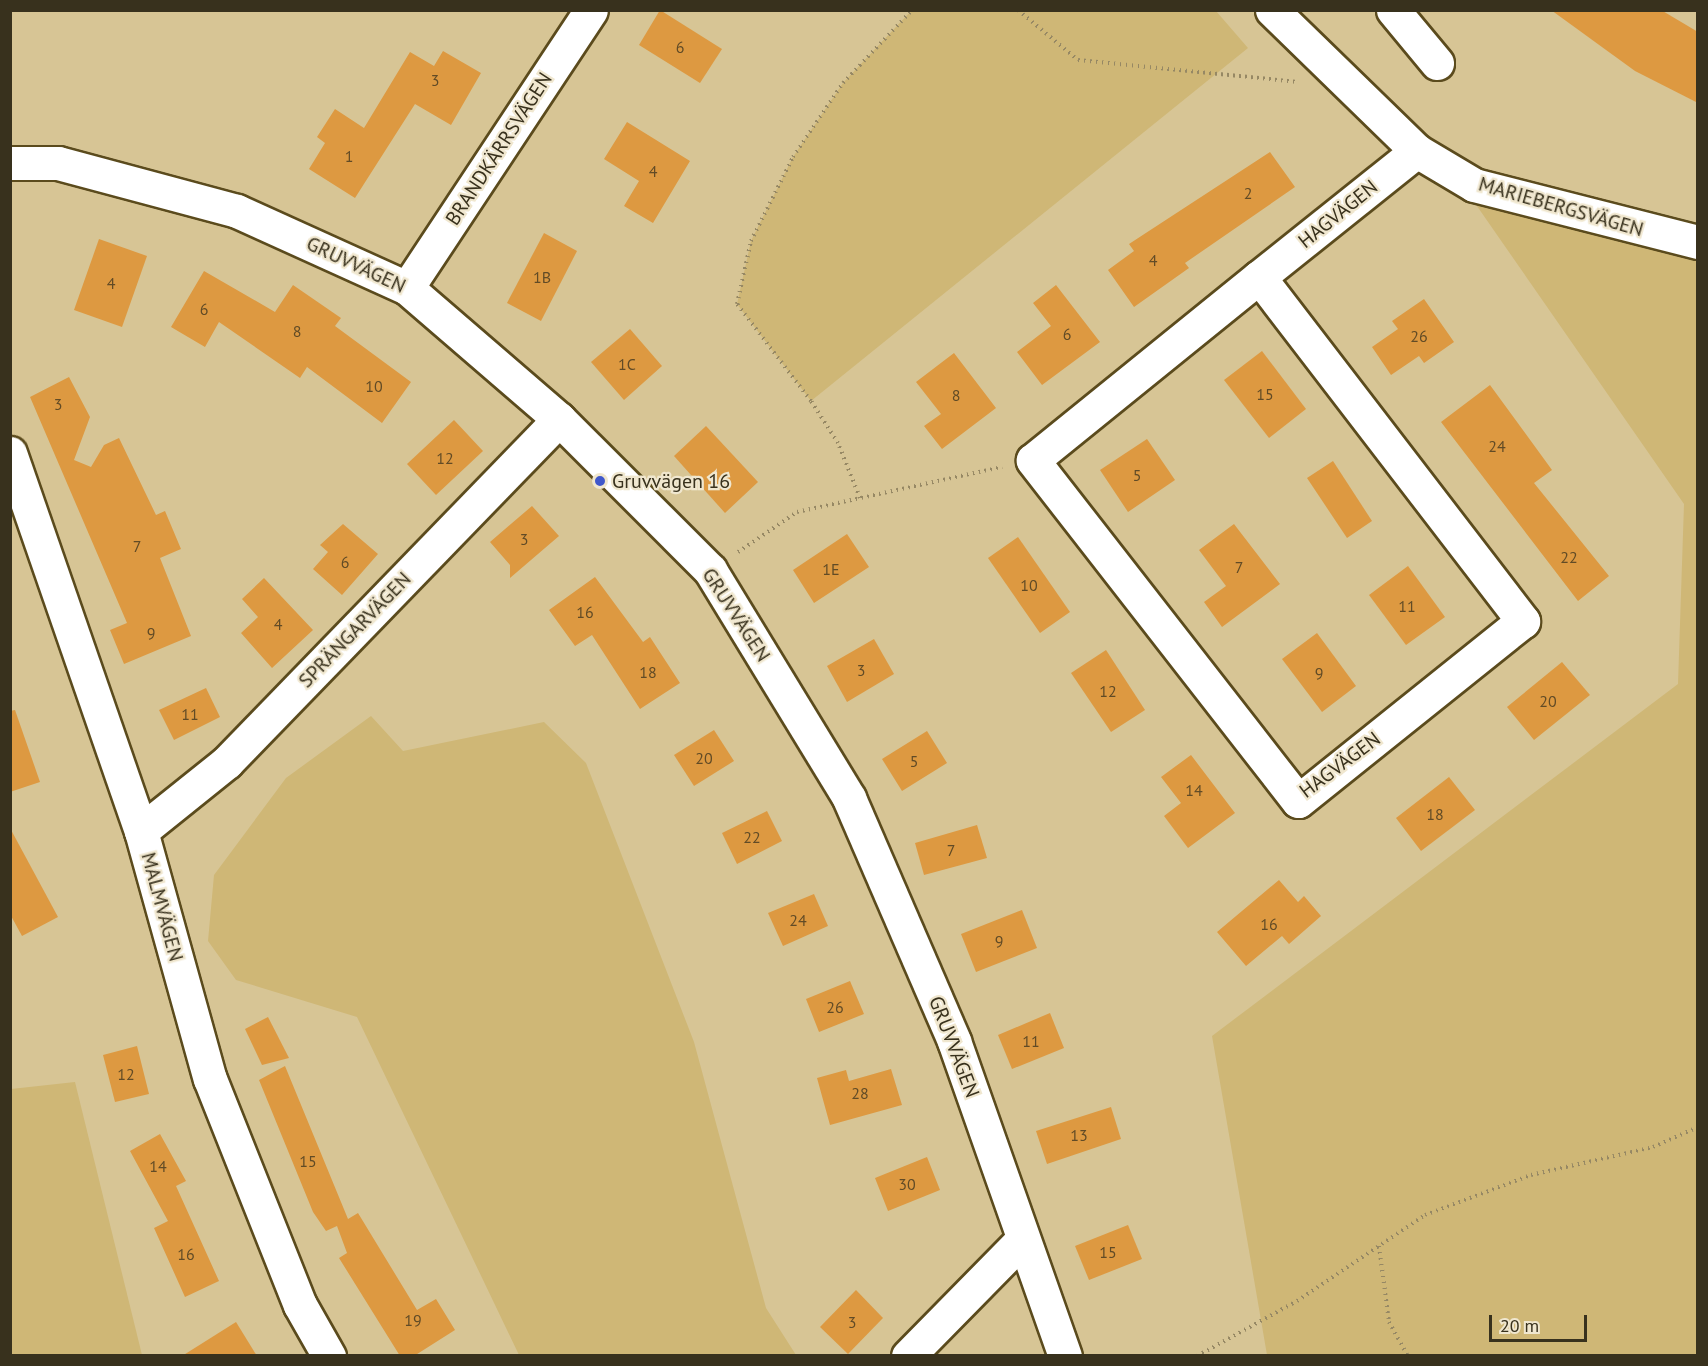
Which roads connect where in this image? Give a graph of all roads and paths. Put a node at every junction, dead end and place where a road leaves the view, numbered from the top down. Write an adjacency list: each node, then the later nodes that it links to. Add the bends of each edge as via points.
1 (15, 10): 7 (path)
2 (591, 10): 14 (street, BRANDKÄRRSVÄGEN)
3 (912, 10): 18 (path, via 843,83 793,158 752,241 737,303 811,400 838,443)
4 (1018, 10): 9 (path, via 1078,60 1237,80)
5 (1272, 10): 9 (street, MARIEBERGSVÄGEN)
6 (1393, 10): 8 (street)
7 (10, 14)
8 (1437, 63)
9 (1342, 80): 10 (street, MARIEBERGSVÄGEN)
10 (1416, 151): 12 (street, MARIEBERGSVÄGEN, via 1474,185); 13 (street, HAGVÄGEN)
11 (10, 163): 14 (street, GRUVVÄGEN, via 58,163 237,211)
12 (1698, 242)
13 (1259, 277): 17 (street, HAGVÄGEN); 17 (street, HAGVÄGEN, via 1523,621 1298,801)
14 (407, 288): 15 (street, GRUVVÄGEN)
15 (559, 419): 19 (street, GRUVVÄGEN); 20 (street, SPRÄNGARVÄGEN, via 227,762)
16 (10, 453): 20 (street, MALMVÄGEN)
17 (1034, 460): 18 (path)
18 (860, 498): 19 (path, via 797,512)
19 (710, 570): 22 (street, GRUVVÄGEN, via 849,798 954,1041)
20 (141, 831): 24 (street, MALMVÄGEN, via 210,1079 300,1305)
21 (1698, 1127): 23 (path, via 1653,1147 1520,1179 1425,1215)
22 (1023, 1239): 25 (street); 26 (street, GRUVVÄGEN)
23 (1379, 1246): 27 (path, via 1297,1301); 28 (path, via 1389,1322)
24 (329, 1356)
25 (908, 1356)
26 (1065, 1356)
27 (1197, 1356)
28 (1408, 1356)

